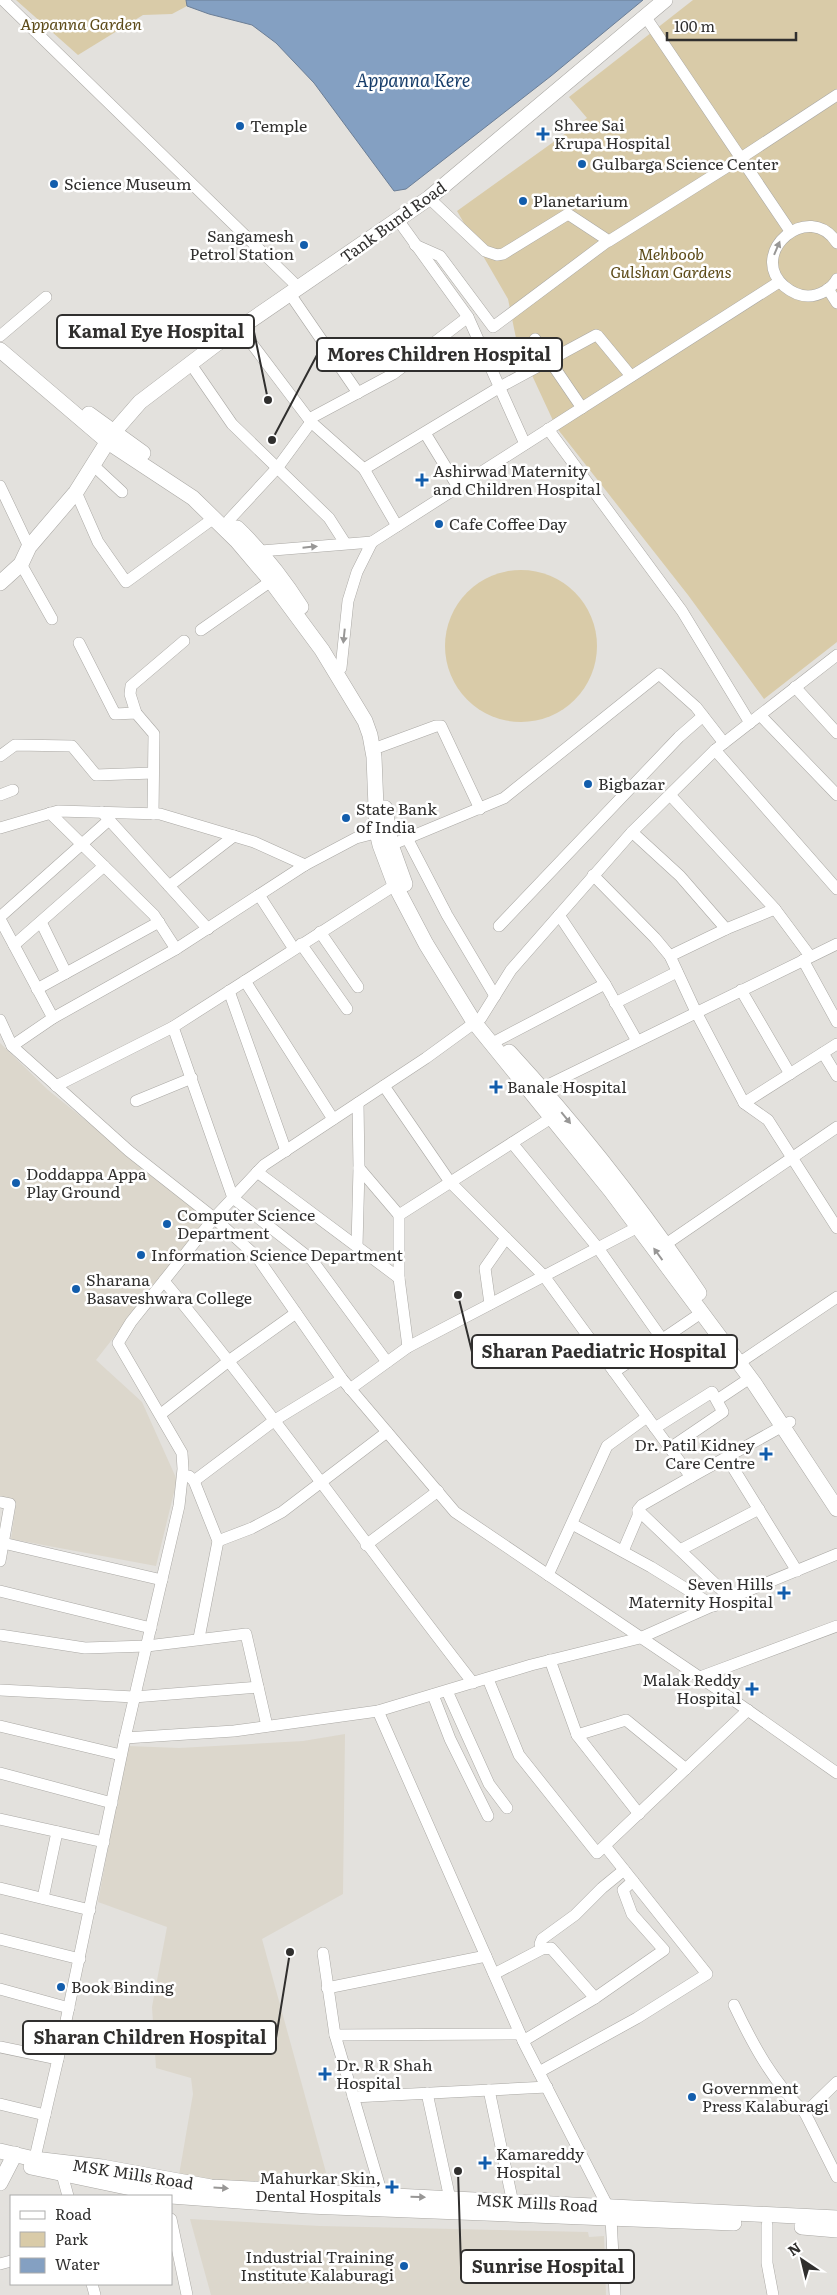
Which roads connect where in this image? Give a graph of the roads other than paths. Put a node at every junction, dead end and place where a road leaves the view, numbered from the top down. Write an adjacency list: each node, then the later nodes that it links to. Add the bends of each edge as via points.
1 (3, 0): 15 (street)
2 (665, 0): 3 (main road, Tank Bund Road)
3 (645, 16): 5 (street); 6 (main road, Tank Bund Road)
4 (837, 95): 5 (street)
5 (741, 158): 8 (street); 9 (street)
6 (429, 198): 7 (main road, Tank Bund Road); 9 (street, via 485,251 497,255 568,214)
7 (398, 220): 11 (street); 15 (main road, Tank Bund Road)
8 (790, 231): 10 (street, via 806,226 819,228); 13 (street, one-way to 8, via 773,268 774,254 779,242)
9 (608, 241): 11 (street, via 493,327 441,257)
10 (837, 241)
11 (415, 245): 18 (street)
12 (837, 279): 14 (street)
13 (779, 282): 14 (street, via 791,292 808,296); 25 (street)
14 (828, 289): 17 (street)
15 (295, 291): 19 (main road, Tank Bund Road); 27 (street)
16 (46, 297): 20 (street)
17 (837, 303)
18 (468, 317): 26 (street); 27 (street, via 393,374)
19 (240, 328): 24 (main road, Tank Bund Road); 29 (street)
20 (0, 337): 32 (main road)
21 (535, 339): 23 (street)
22 (0, 350): 32 (main road)
23 (550, 360): 25 (street, via 598,335); 26 (street); 28 (street)
24 (190, 363): 32 (main road, Tank Bund Road, via 140,402); 35 (street, via 232,424)
25 (630, 376): 28 (street)
26 (500, 388): 31 (street); 33 (street)
27 (358, 393): 29 (street)
28 (582, 408): 30 (street)
29 (310, 421): 35 (street); 36 (street)
30 (548, 429): 33 (street); 61 (street, via 682,611)
31 (424, 433): 36 (street); 38 (street)
32 (110, 438): 34 (main road, Tank Bund Road); 41 (main road, via 178,487); 42 (main road, via 196,489)
33 (525, 444): 38 (street)
34 (94, 466): 39 (main road, Tank Bund Road); 40 (street)
35 (278, 467): 42 (street); 45 (street, via 329,518)
36 (364, 469): 43 (street)
37 (0, 486): 46 (street)
38 (458, 487): 43 (street)
39 (76, 492): 41 (street, via 98,542 126,582); 46 (main road, Tank Bund Road)
40 (122, 492)
41 (214, 518): 49 (main road)
42 (229, 520): 47 (main road)
43 (397, 526): 44 (street)
44 (372, 542): 45 (street); 56 (street, one-way to 56, via 348,600)
45 (345, 543): 47 (street, one-way to 45)
46 (29, 547): 48 (main road, Tank Bund Road)
47 (261, 552): 56 (main road, via 280,574)
48 (21, 564): 50 (main road); 51 (street)
49 (271, 581): 52 (street); 76 (main road, via 322,650 364,721 374,757)
50 (0, 583)
51 (52, 619)
52 (201, 630)
53 (184, 641): 58 (street, via 131,686)
54 (79, 643): 58 (street, via 115,714)
55 (837, 655): 57 (street)
56 (341, 668): 64 (main road, via 374,727)
57 (795, 687): 59 (street); 62 (street)
58 (136, 712): 66 (street, via 154,734)
59 (760, 715): 61 (street); 69 (street)
60 (703, 716): 63 (street); 71 (street, via 659,674 504,798); 94 (street, via 679,737)
61 (750, 723): 63 (street)
62 (837, 733)
63 (720, 746): 70 (street); 87 (street)
64 (379, 747): 71 (street, via 441,726); 76 (main road)
65 (0, 756): 66 (street, via 15,745 72,746 96,776)
66 (153, 773): 73 (street)
67 (13, 790): 68 (street)
68 (0, 795)
69 (837, 795)
70 (670, 796): 77 (street); 89 (street)
71 (480, 808): 79 (street)
72 (50, 813): 74 (street); 75 (street); 80 (street)
73 (153, 814): 74 (street); 78 (street)
74 (105, 816): 80 (street); 86 (street)
75 (0, 828)
76 (383, 831): 81 (main road); 82 (street, via 348,841); 85 (main road, via 387,866)
77 (632, 832): 84 (street); 96 (street, via 680,876)
78 (234, 836): 82 (street); 86 (street)
79 (407, 838): 81 (street); 112 (street, via 447,915)
80 (83, 845): 83 (street); 91 (street)
81 (391, 845): 118 (main road, via 405,884)
82 (305, 865): 88 (street)
83 (104, 866): 92 (street); 93 (street)
84 (593, 875): 90 (street); 102 (street)
85 (395, 885): 97 (street); 118 (main road, via 426,944)
86 (169, 886): 95 (street)
87 (837, 889)
88 (259, 895): 95 (street); 100 (street)
89 (774, 909): 96 (street); 103 (street)
90 (559, 915): 107 (street); 112 (street, via 511,970)
91 (0, 918): 99 (street)
92 (40, 922): 99 (street); 105 (street)
93 (159, 922): 101 (street); 105 (street)
94 (499, 926)
95 (208, 929): 101 (street)
96 (726, 929): 102 (street)
97 (320, 932): 100 (street); 108 (street)
98 (837, 944): 103 (street)
99 (14, 945): 109 (street)
100 (297, 947): 106 (street); 114 (street)
101 (176, 949): 116 (street)
102 (670, 956): 104 (street)
103 (806, 958): 110 (street); 119 (street)
104 (677, 972): 113 (street); 115 (street)
105 (66, 973): 109 (street)
106 (245, 981): 111 (street); 136 (street)
107 (605, 984): 113 (street); 121 (street)
108 (358, 987)
109 (37, 989): 116 (street)
110 (742, 990): 115 (street); 126 (street)
111 (230, 991): 120 (street); 139 (street)
112 (495, 996): 118 (street)
113 (615, 1003): 122 (street)
114 (347, 1009)
115 (696, 1012): 122 (street); 134 (street)
116 (53, 1018): 124 (street)
117 (0, 1020): 124 (street)
118 (478, 1020): 121 (main road); 130 (street); 135 (main road)
119 (837, 1022)
120 (173, 1027): 128 (street); 129 (street)
121 (498, 1040): 131 (main road)
122 (637, 1041): 131 (street)
123 (837, 1044): 125 (street)
124 (12, 1046): 129 (street)
125 (823, 1053): 126 (street); 127 (street)
126 (790, 1074): 134 (street)
127 (837, 1076)
128 (192, 1078): 132 (street); 144 (street)
129 (56, 1086): 146 (street, via 129,1151)
130 (384, 1086): 133 (street); 143 (street)
131 (542, 1088): 150 (main road, one-way to 150)
132 (136, 1101)
133 (358, 1103): 136 (street); 141 (street)
134 (744, 1103): 140 (street, via 768,1120)
135 (551, 1118): 138 (street); 147 (main road)
136 (333, 1119): 139 (street)
137 (837, 1127): 140 (street)
138 (512, 1143): 143 (street); 152 (street)
139 (286, 1151): 142 (street)
140 (791, 1157): 148 (street); 150 (street)
141 (359, 1168): 145 (street); 151 (street)
142 (257, 1172): 144 (street); 151 (street)
143 (450, 1182): 145 (street); 149 (street)
144 (233, 1198): 146 (street); 164 (street, via 312,1260)
145 (399, 1215): 154 (street)
146 (214, 1218): 155 (street); 158 (street, via 257,1257)
147 (638, 1227): 152 (street); 159 (main road, one-way to 147)
148 (837, 1228)
149 (506, 1238): 153 (street); 157 (street, via 485,1268)
150 (666, 1244): 163 (main road)
151 (357, 1246): 154 (street)
152 (598, 1248): 153 (street); 160 (street)
153 (544, 1276): 157 (street); 165 (street)
154 (398, 1278): 161 (street)
155 (164, 1281): 162 (street); 170 (street, via 118,1343)
156 (837, 1297): 163 (street)
157 (490, 1304): 161 (street)
158 (296, 1313): 162 (street); 167 (street)
159 (701, 1313): 160 (street); 163 (main road)
160 (662, 1339): 165 (street)
161 (408, 1347): 164 (street)
162 (230, 1360): 170 (street); 172 (street)
163 (742, 1360): 166 (main road); 173 (main road)
164 (387, 1362): 168 (street)
165 (614, 1372): 171 (street)
166 (750, 1378): 169 (street); 173 (main road)
167 (342, 1379): 168 (street); 172 (street)
168 (350, 1389): 175 (street)
169 (717, 1400): 174 (street, via 712,1392); 176 (street, via 723,1412)
170 (161, 1414): 178 (street, via 182,1454)
171 (647, 1417): 174 (street); 188 (street, via 607,1446)
172 (275, 1420): 180 (street); 181 (street)
173 (787, 1424): 177 (street); 183 (main road); 186 (main road)
174 (655, 1428): 176 (street)
175 (387, 1432): 181 (street); 182 (street)
176 (670, 1448): 179 (street)
177 (727, 1458): 179 (street); 185 (street)
178 (183, 1469): 180 (street); 197 (street, via 179,1506)
179 (691, 1477): 187 (street)
180 (194, 1481): 189 (street)
181 (321, 1483): 189 (street, via 282,1512); 190 (street)
182 (438, 1492): 190 (street); 196 (street, via 455,1512)
183 (837, 1496)
184 (0, 1502): 193 (street, via 10,1504)
185 (759, 1509): 191 (street); 195 (street)
186 (837, 1509)
187 (638, 1510): 191 (street); 192 (street)
188 (572, 1524): 192 (street); 196 (street)
189 (218, 1541): 204 (street)
190 (366, 1545): 210 (street)
191 (680, 1550): 199 (street)
192 (623, 1551): 200 (street)
193 (1, 1552): 197 (street)
194 (837, 1554): 195 (street)
195 (797, 1571): 199 (street)
196 (548, 1575): 205 (street)
197 (162, 1580): 202 (street)
198 (0, 1591): 202 (street)
199 (730, 1598): 200 (street)
200 (714, 1606): 205 (street)
201 (837, 1626): 208 (street)
202 (151, 1628): 206 (street)
203 (0, 1635): 206 (street, via 85,1648)
204 (199, 1638): 206 (street); 211 (street, via 246,1634)
205 (640, 1638): 207 (street); 208 (street)
206 (147, 1646): 215 (street)
207 (550, 1660): 209 (street); 220 (street)
208 (700, 1677): 216 (street)
209 (488, 1678): 210 (street); 233 (street, via 519,1755 597,1854)
210 (473, 1683): 213 (street)
211 (258, 1687): 215 (street); 219 (street)
212 (0, 1690): 215 (street)
213 (447, 1691): 214 (street); 227 (street, via 489,1784)
214 (433, 1695): 217 (street); 229 (street, via 450,1739)
215 (134, 1697): 221 (street)
216 (748, 1710): 223 (street); 225 (street)
217 (378, 1711): 219 (street); 242 (street)
218 (0, 1726): 222 (street)
219 (267, 1726): 221 (street)
220 (577, 1734): 223 (street, via 626,1720); 228 (street)
221 (125, 1738): 222 (street)
222 (121, 1755): 226 (street)
223 (686, 1769): 228 (street)
224 (0, 1773): 226 (street)
225 (837, 1773)
226 (112, 1803): 232 (street)
227 (507, 1808)
228 (639, 1814): 233 (street)
229 (488, 1816)
230 (0, 1819): 231 (street)
231 (57, 1832): 232 (street); 237 (street)
232 (104, 1842): 238 (street)
233 (605, 1846): 234 (street)
234 (624, 1870): 235 (street); 240 (street, via 575,1915 542,1939)
235 (633, 1881): 247 (street, via 623,1890 632,1914 664,1950); 254 (street, via 707,1974 637,2018)
236 (0, 1888): 237 (street)
237 (43, 1898): 238 (street)
238 (90, 1910): 243 (street)
239 (0, 1939): 243 (street)
240 (542, 1949): 244 (street); 247 (street, via 551,1948)
241 (323, 1953): 245 (street)
242 (486, 1956): 244 (street); 245 (street)
243 (80, 1959): 249 (street)
244 (494, 1974): 251 (street)
245 (327, 1988): 250 (street)
246 (0, 1989): 249 (street)
247 (596, 1998): 251 (street)
248 (734, 2005): 261 (street, via 769,2070 784,2092)
249 (69, 2008): 253 (street)
250 (335, 2035): 251 (street); 259 (street)
251 (522, 2038): 254 (street)
252 (0, 2047): 253 (street)
253 (58, 2059): 262 (street)
254 (539, 2072): 256 (street)
255 (837, 2082): 261 (street)
256 (547, 2087): 257 (street); 276 (street)
257 (489, 2090): 258 (street); 275 (street)
258 (427, 2093): 259 (street); 273 (street)
259 (353, 2097): 274 (street)
260 (0, 2104): 262 (street)
261 (805, 2113): 266 (street)
262 (45, 2115): 264 (street)
263 (5, 2155): 264 (main road, MSK Mills Road); 268 (main road)
264 (34, 2163): 265 (main road, MSK Mills Road); 267 (main road, MSK Mills Road, via 102,2168)
265 (62, 2174): 269 (street); 270 (main road, MSK Mills Road)
266 (837, 2177)
267 (167, 2179): 271 (street); 274 (main road, MSK Mills Road, one-way to 274, via 211,2187)
268 (0, 2183)
269 (68, 2195)
270 (163, 2195)
271 (168, 2195)
272 (172, 2196): 274 (main road, MSK Mills Road, via 308,2206)
273 (450, 2199): 274 (main road, MSK Mills Road, one-way to 273); 275 (main road, MSK Mills Road)
274 (385, 2203): 275 (main road, MSK Mills Road)
275 (514, 2208): 276 (main road, MSK Mills Road)
276 (609, 2212): 277 (main road, MSK Mills Road); 279 (main road, MSK Mills Road); 282 (street)
277 (837, 2218)
278 (172, 2224): 281 (street)
279 (766, 2225): 280 (main road, MSK Mills Road); 283 (street, via 767,2263)
280 (837, 2230)
281 (187, 2295)
282 (616, 2295)
283 (773, 2295)

